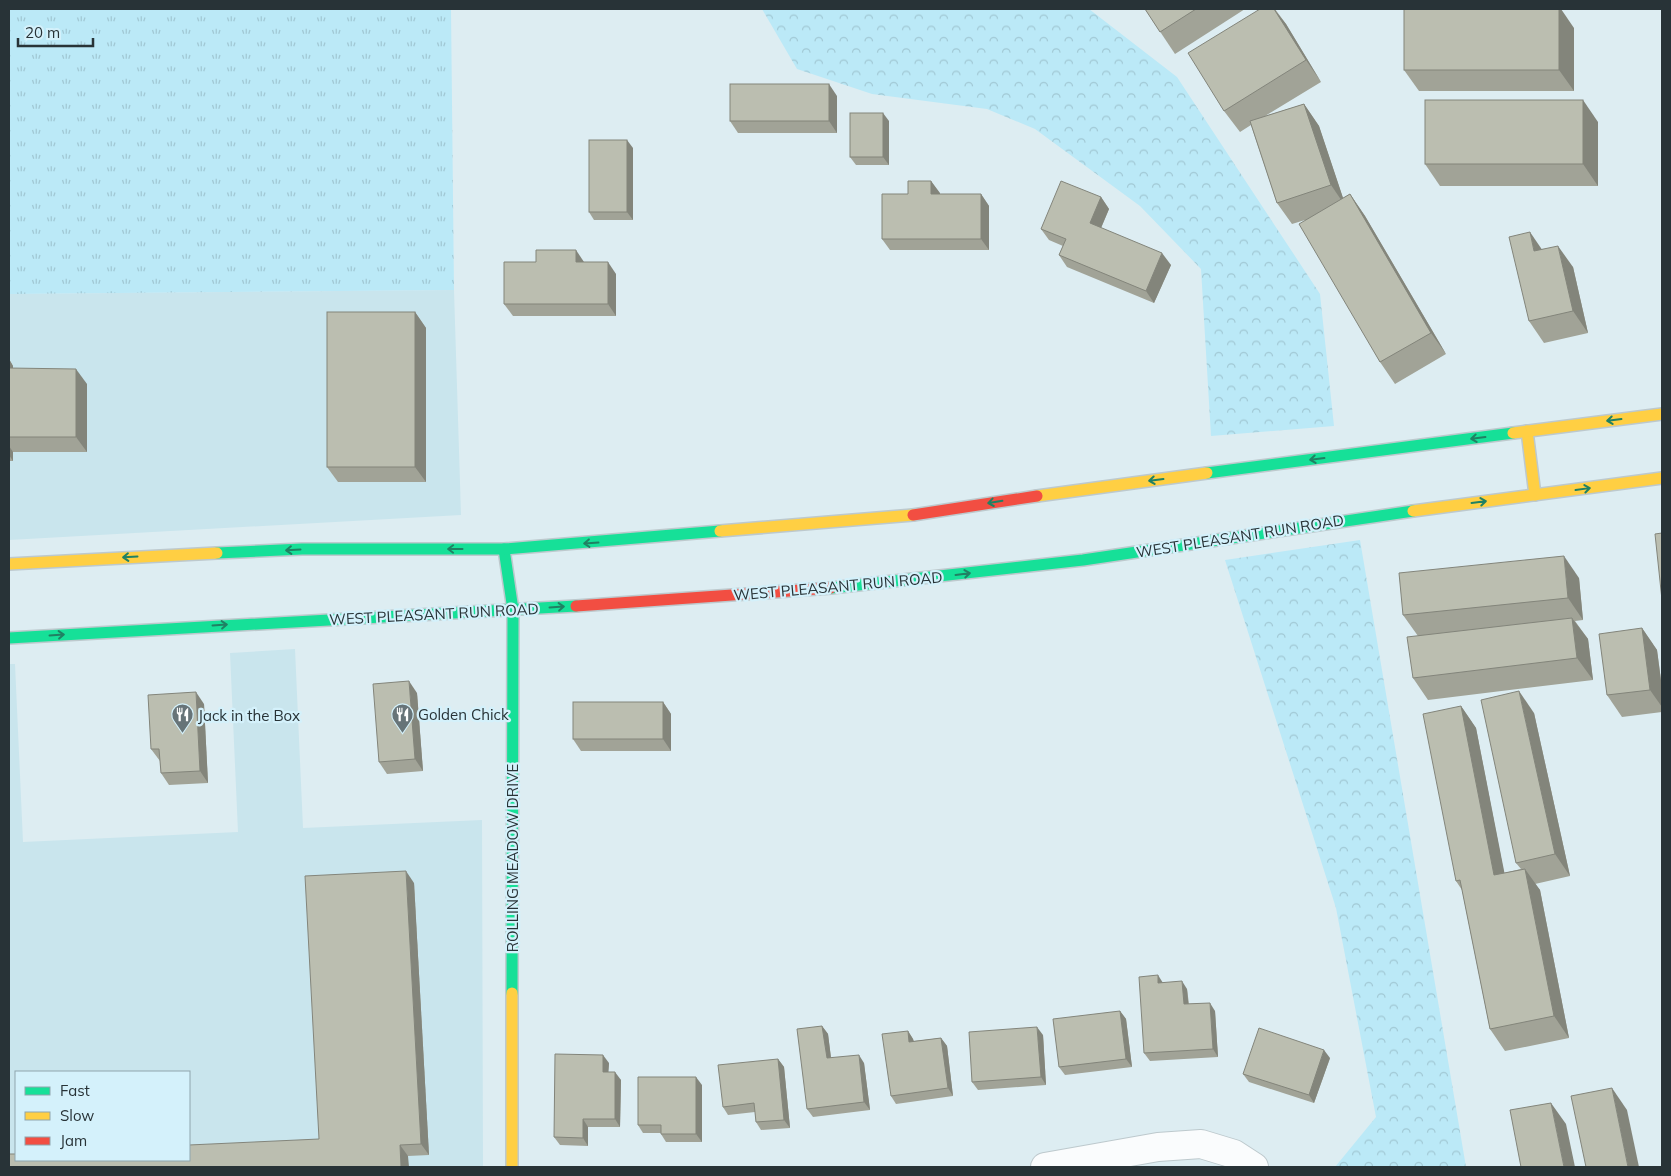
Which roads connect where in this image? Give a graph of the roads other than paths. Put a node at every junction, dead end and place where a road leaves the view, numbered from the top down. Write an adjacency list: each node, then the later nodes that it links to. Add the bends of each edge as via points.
1 (1662, 414): 2 (main road, one-way to 2)
2 (1527, 431): 4 (main road); 5 (main road, one-way to 5, via 911,515)
3 (1662, 478): 4 (main road, WEST PLEASANT RUN ROAD, one-way to 3)
4 (1535, 495): 7 (main road, WEST PLEASANT RUN ROAD, one-way to 4, via 873,585 1083,560)
5 (504, 549): 6 (main road, one-way to 6, via 302,549); 7 (main road, ROLLING MEADOW DRIVE)
6 (9, 564)
7 (513, 610): 8 (main road, WEST PLEASANT RUN ROAD, one-way to 7); 9 (main road, ROLLING MEADOW DRIVE)
8 (9, 638)
9 (512, 1167)
10 (1045, 1167): 11 (street, via 1158,1147 1201,1144 1234,1154)
11 (1254, 1167)

